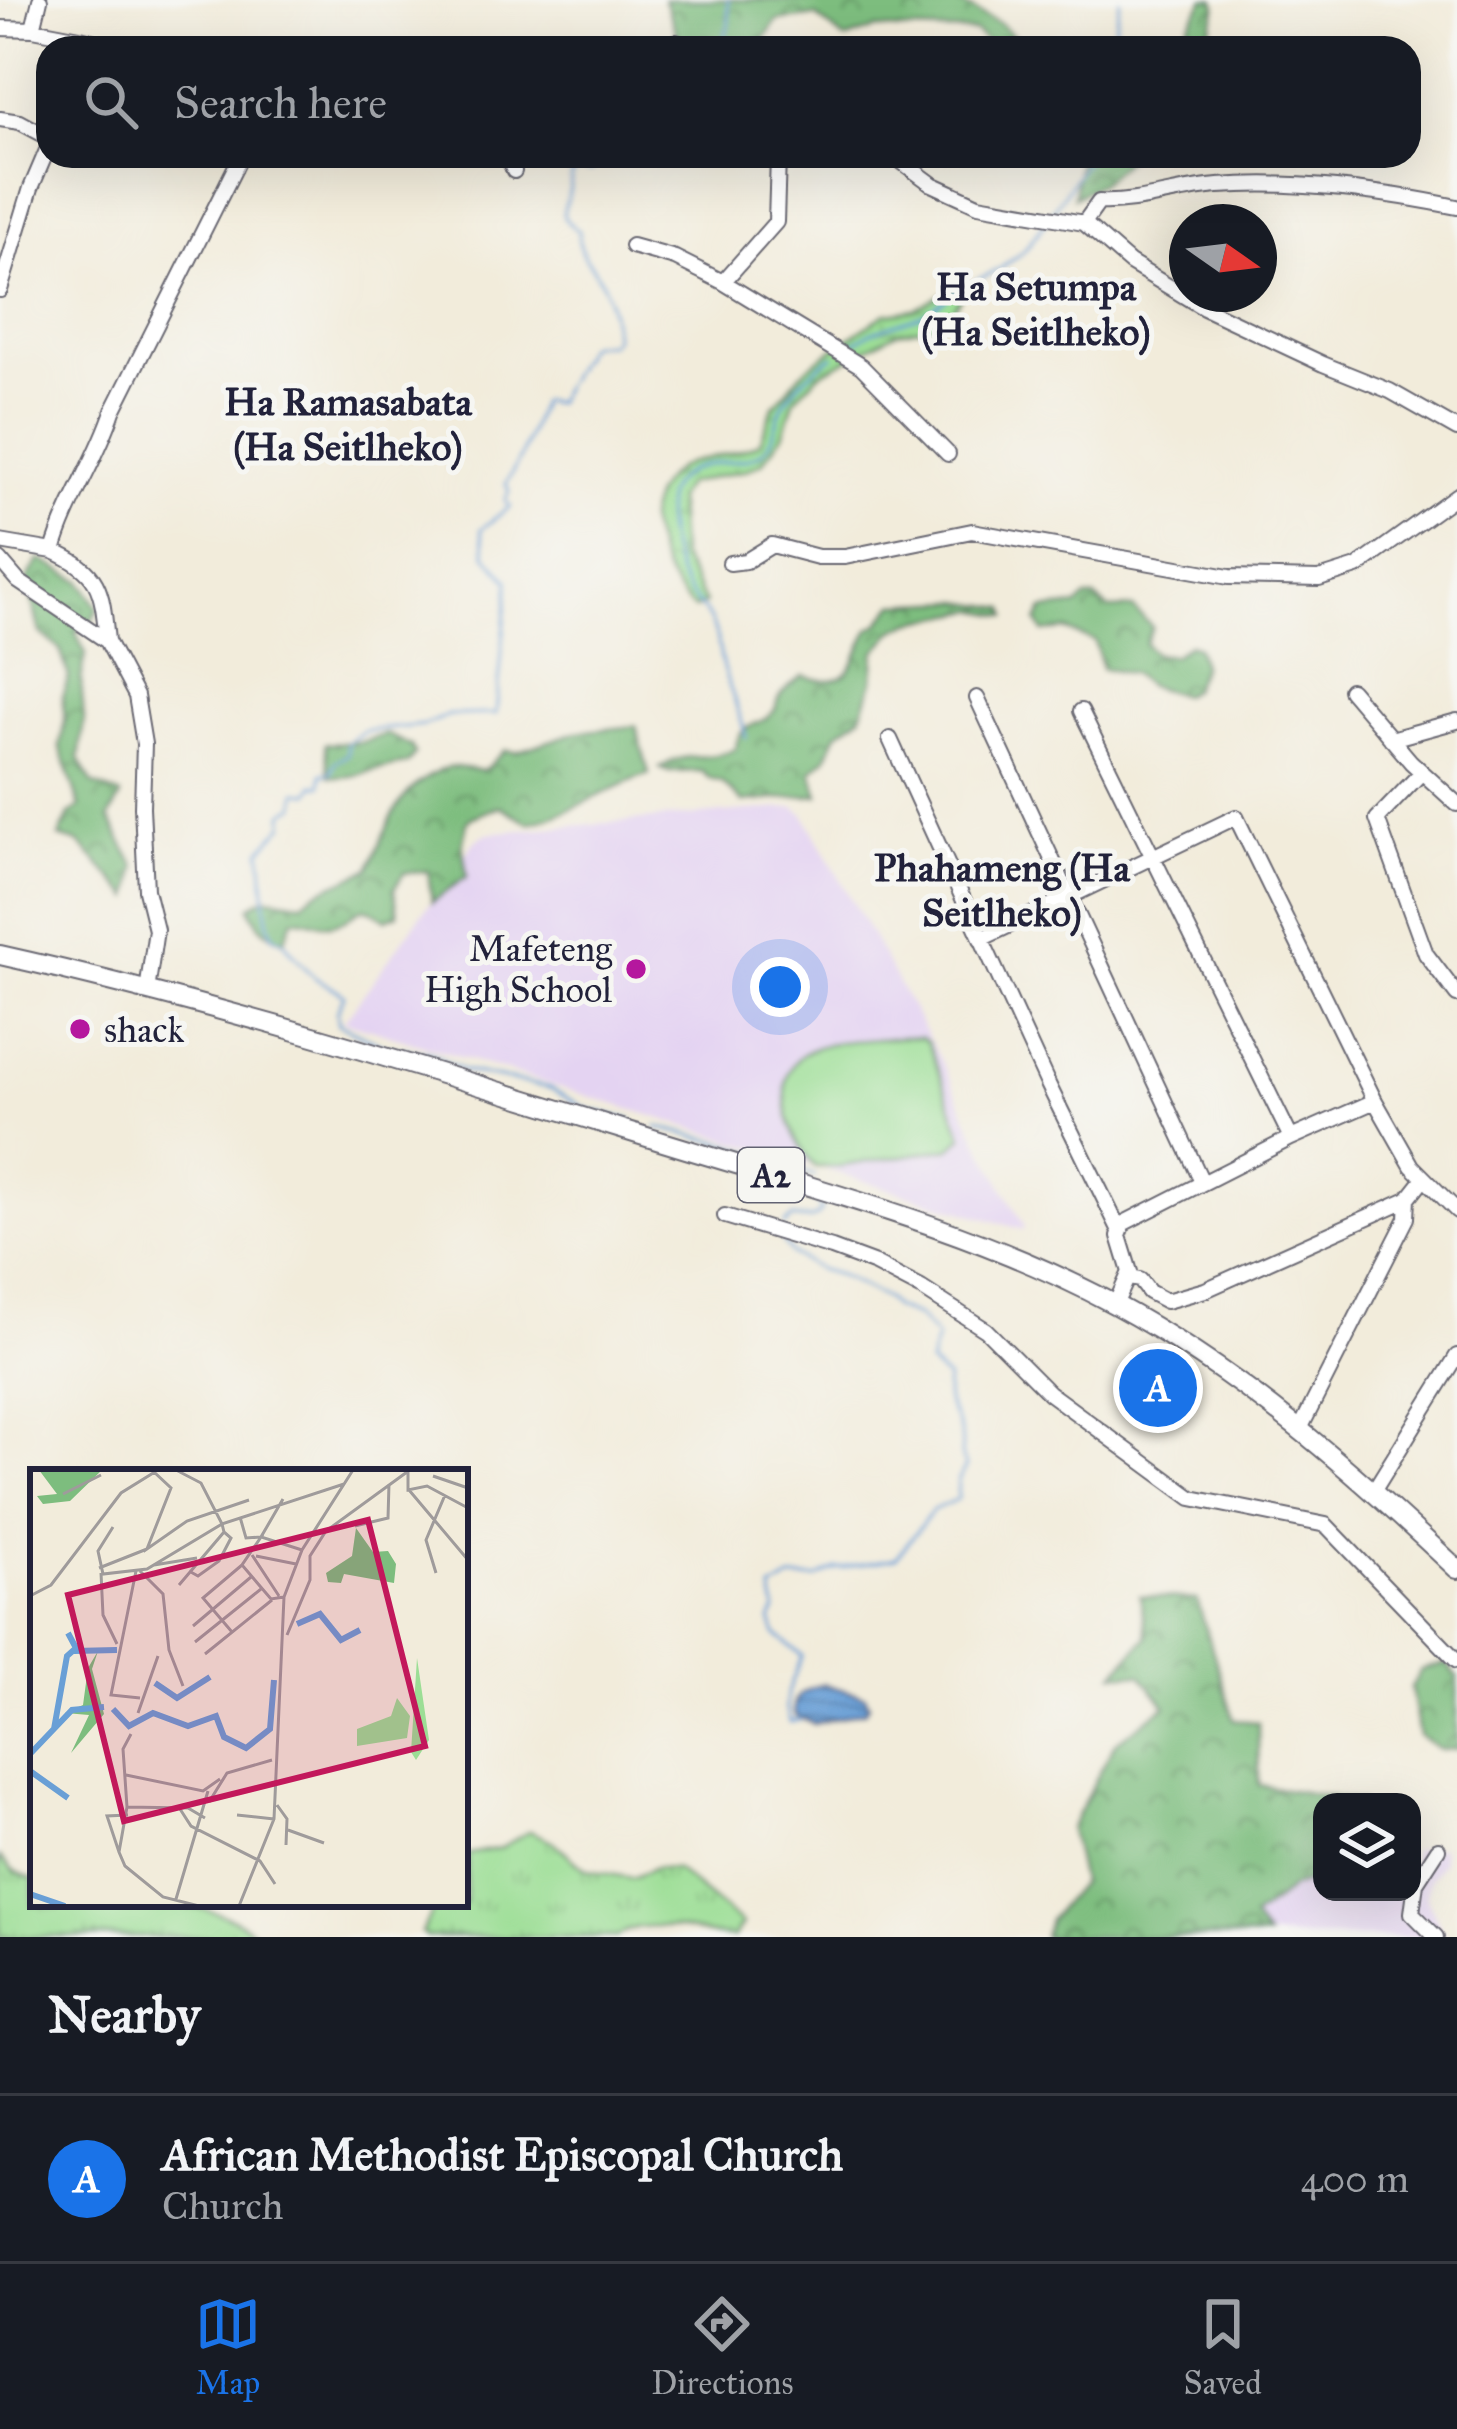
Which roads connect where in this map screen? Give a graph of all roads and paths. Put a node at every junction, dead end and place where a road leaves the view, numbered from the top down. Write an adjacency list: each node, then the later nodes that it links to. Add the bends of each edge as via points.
1 (40, 0): 3 (street)
2 (0, 28): 3 (street)
3 (32, 29): 4 (street)
4 (56, 36)
5 (0, 119): 6 (street)
6 (36, 131)
7 (40, 168): 17 (street)
8 (235, 168): 22 (street)
9 (512, 168): 12 (street)
10 (778, 168): 16 (street, via 776,222)
11 (910, 168): 14 (street, via 978,205)
12 (514, 172)
13 (1457, 207): 14 (street, via 1363,190 1217,186 1099,202)
14 (1084, 224): 18 (street, via 1204,308)
15 (632, 246): 16 (street)
16 (723, 282): 19 (street, via 860,366)
17 (0, 290)
18 (1457, 429)
19 (948, 454)
20 (1457, 495): 24 (street, via 1358,567 1319,579 1229,577 972,531 845,557 772,545 746,562)
21 (0, 542): 22 (street)
22 (53, 551): 25 (street, via 97,582)
23 (0, 560): 25 (street)
24 (730, 562)
25 (107, 641): 38 (street, via 136,696 144,744 146,890 156,930)
26 (1351, 690): 31 (street)
27 (977, 698): 35 (street)
28 (1081, 711): 34 (street)
29 (1457, 721): 31 (street)
30 (890, 740): 36 (street)
31 (1390, 740): 32 (street)
32 (1422, 772): 33 (street); 39 (street, via 1377,819 1426,954)
33 (1457, 805)
34 (1155, 856): 35 (street); 40 (street, via 1236,817); 41 (street)
35 (1068, 898): 36 (street); 43 (street)
36 (981, 939): 47 (street)
37 (0, 955): 38 (main road, A2)
38 (147, 991): 49 (main road, A2, via 873,1205 993,1248)
39 (1457, 995)
40 (1375, 1101): 41 (street); 42 (street)
41 (1291, 1138): 43 (street)
42 (1423, 1180): 44 (street); 45 (street)
43 (1202, 1182): 47 (street)
44 (1408, 1199): 48 (street, via 1205,1290 1166,1300); 51 (street, via 1407,1218)
45 (1457, 1211)
46 (725, 1216): 54 (street, via 832,1248 921,1288 986,1330 1048,1393 1192,1498 1327,1525)
47 (1119, 1229): 48 (street)
48 (1129, 1278): 49 (street)
49 (1115, 1305): 51 (main road, A2)
50 (1457, 1356): 52 (street)
51 (1300, 1430): 52 (main road, A2)
52 (1374, 1490): 53 (main road, A2)
53 (1457, 1570)
54 (1457, 1661)
55 (1438, 1849): 56 (street, via 1416,1883 1412,1912)
56 (1436, 1937)

